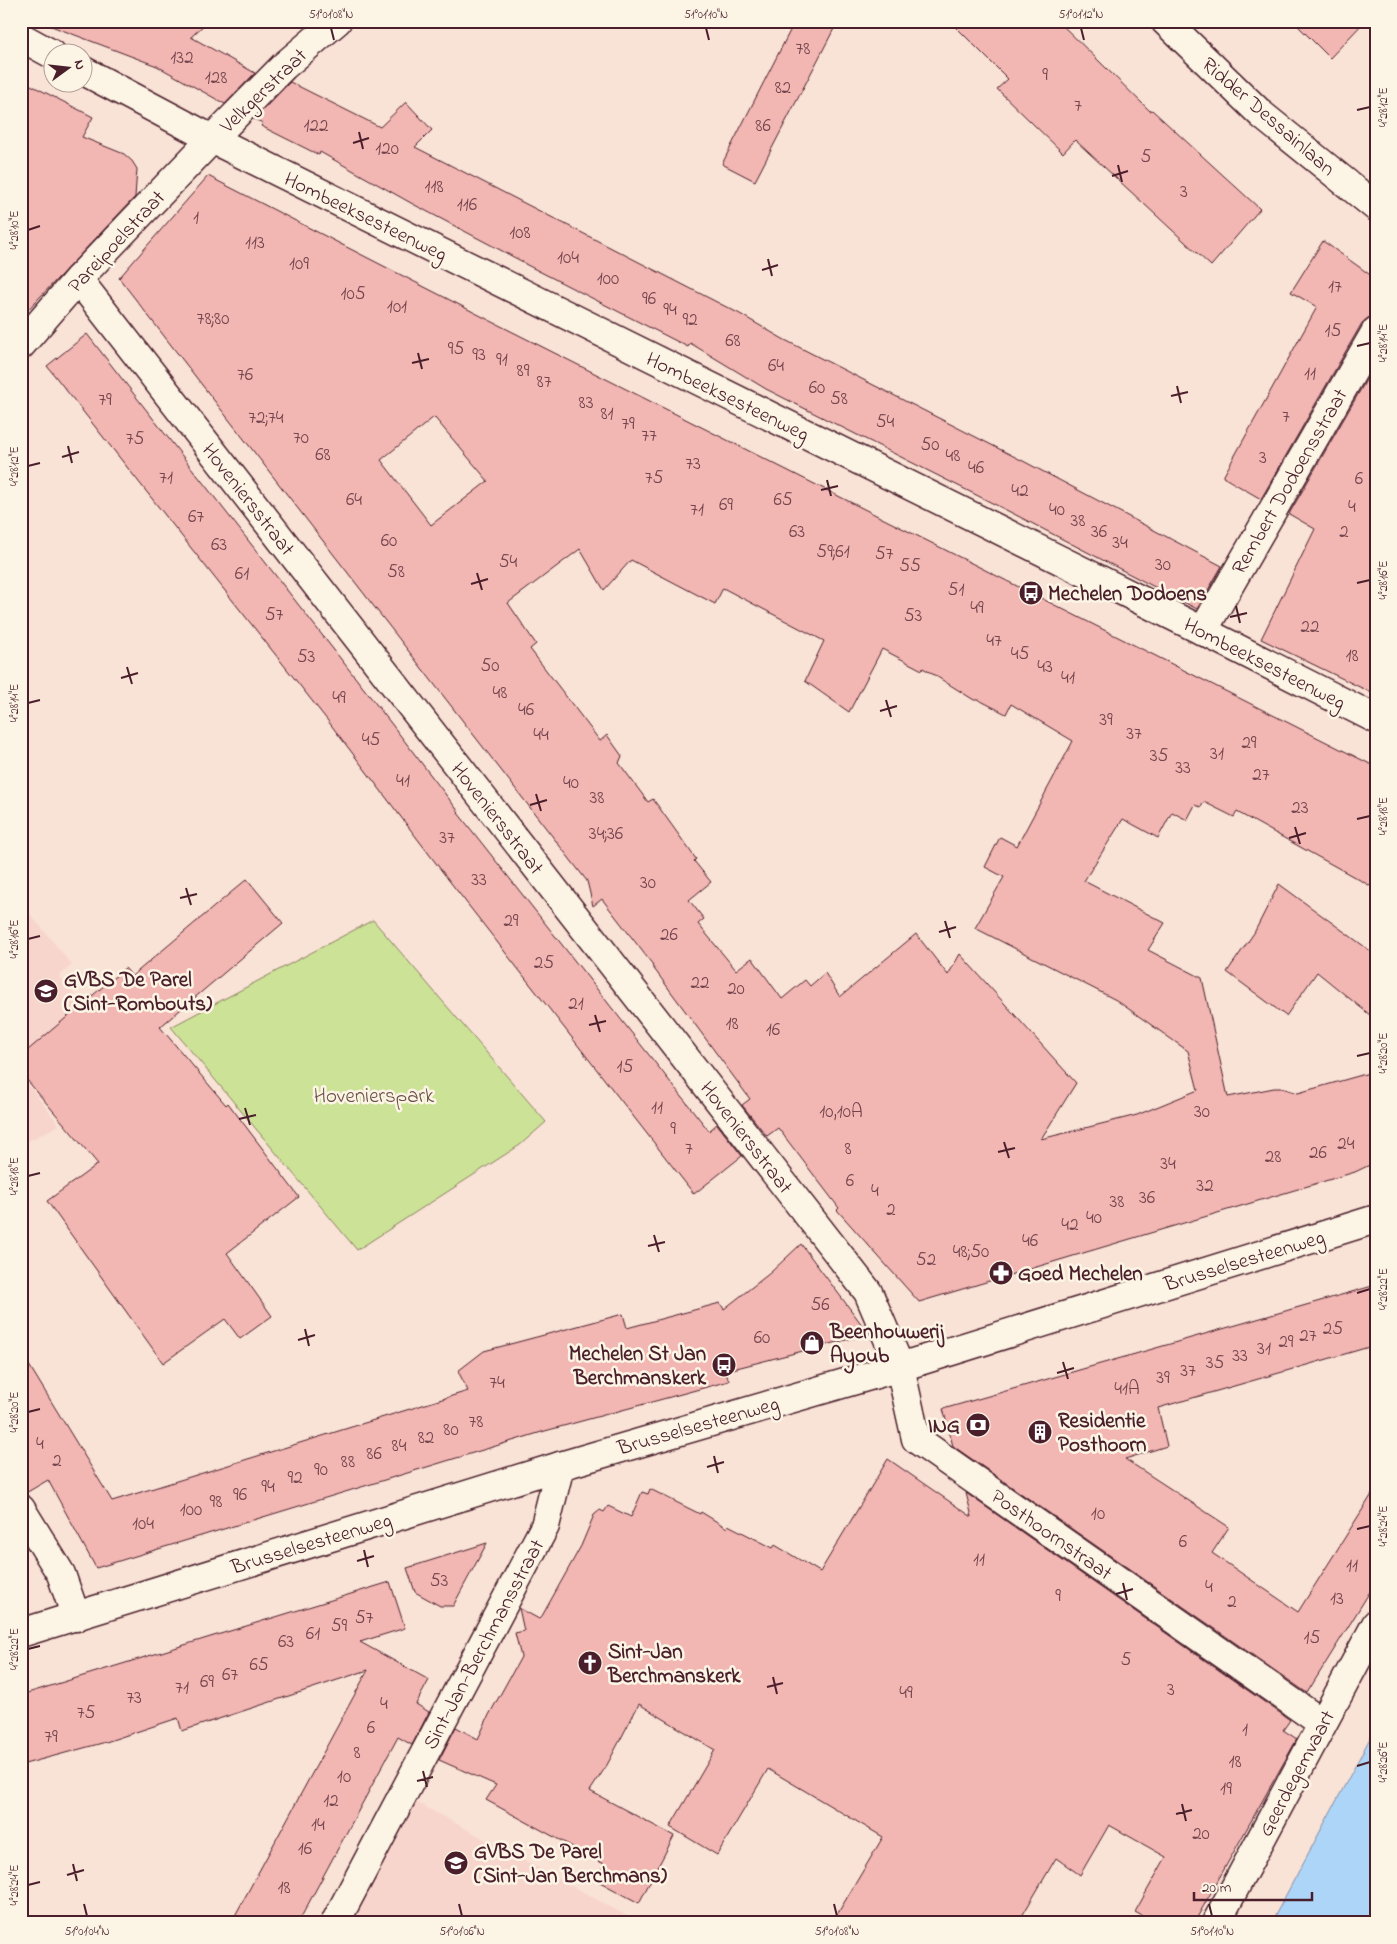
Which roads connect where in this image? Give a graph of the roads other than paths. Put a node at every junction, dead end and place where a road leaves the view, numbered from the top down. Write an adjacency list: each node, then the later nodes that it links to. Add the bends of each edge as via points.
1 (337, 21): 6 (street, Velkgerstraat, via 284,66)
2 (1165, 21): 7 (street, Ridder Dessainlaan, via 1262,115)
3 (21, 37): 4 (street)
4 (42, 49)
5 (92, 75): 6 (street, Hombeeksesteenweg)
6 (212, 139): 8 (street, Pareipoelstraat); 11 (street, Hombeeksesteenweg)
7 (1376, 208)
8 (78, 280): 10 (street, Pareipoelstraat); 14 (street, Hoveniersstraat, via 868,1292)
9 (1376, 332): 11 (street, Rembert Dodoensstraat)
10 (21, 345)
11 (1203, 631): 12 (street, Hombeeksesteenweg)
12 (1376, 719)
13 (1376, 1219): 14 (street, Brusselsesteenweg)
14 (900, 1367): 15 (street, Brusselsesteenweg); 20 (street, Posthoornstraat, via 916,1439)
15 (560, 1466): 17 (street, Brusselsesteenweg); 21 (street, Sint-Jan-Berchmansstraat, via 545,1526)
16 (21, 1508): 17 (street, via 62,1574)
17 (76, 1617): 19 (street, Brusselsesteenweg)
18 (1376, 1624): 20 (street, Geerdegemvaart)
19 (21, 1633)
20 (1322, 1723): 22 (street, Geerdegemvaart)
21 (335, 1923)
22 (1216, 1923)

